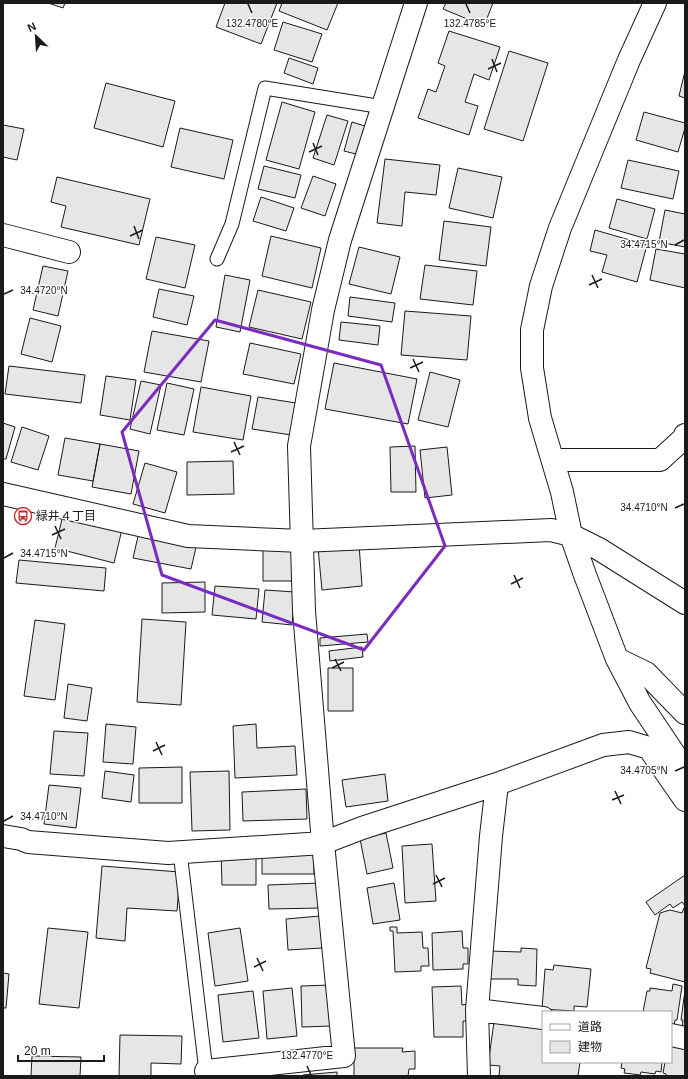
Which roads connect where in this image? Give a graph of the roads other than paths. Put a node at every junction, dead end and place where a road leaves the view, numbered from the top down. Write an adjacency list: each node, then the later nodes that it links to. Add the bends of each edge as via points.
1 (416, 3): 3 (street)
2 (655, 3): 8 (street, via 563,221 541,286 532,330 532,368 540,418)
3 (383, 107): 6 (lane, via 265,88 232,224); 11 (street, via 340,240 323,310 299,446)
4 (3, 235): 5 (street)
5 (68, 252)
6 (217, 260)
7 (685, 435): 8 (street, via 660,460)
8 (553, 460): 10 (street)
9 (3, 494): 11 (street, via 188,536)
10 (572, 536): 11 (street, via 551,530); 12 (street, via 599,549); 13 (street)
11 (302, 541): 19 (street, via 304,611)
12 (685, 603)
13 (617, 659): 14 (street, via 646,673); 15 (street, via 640,703)
14 (685, 713)
15 (685, 770)
16 (498, 784): 17 (street, via 603,745 629,742 649,748); 19 (street, via 362,828); 21 (street, via 491,836)
17 (685, 800)
18 (3, 836): 20 (street, via 28,842)
19 (323, 844): 20 (street); 25 (street, via 344,1056)
20 (180, 852): 25 (lane)
21 (477, 1010): 22 (street); 26 (street)
22 (542, 1018)
23 (672, 1035): 24 (street)
24 (685, 1038)
25 (206, 1071)
26 (479, 1076)

